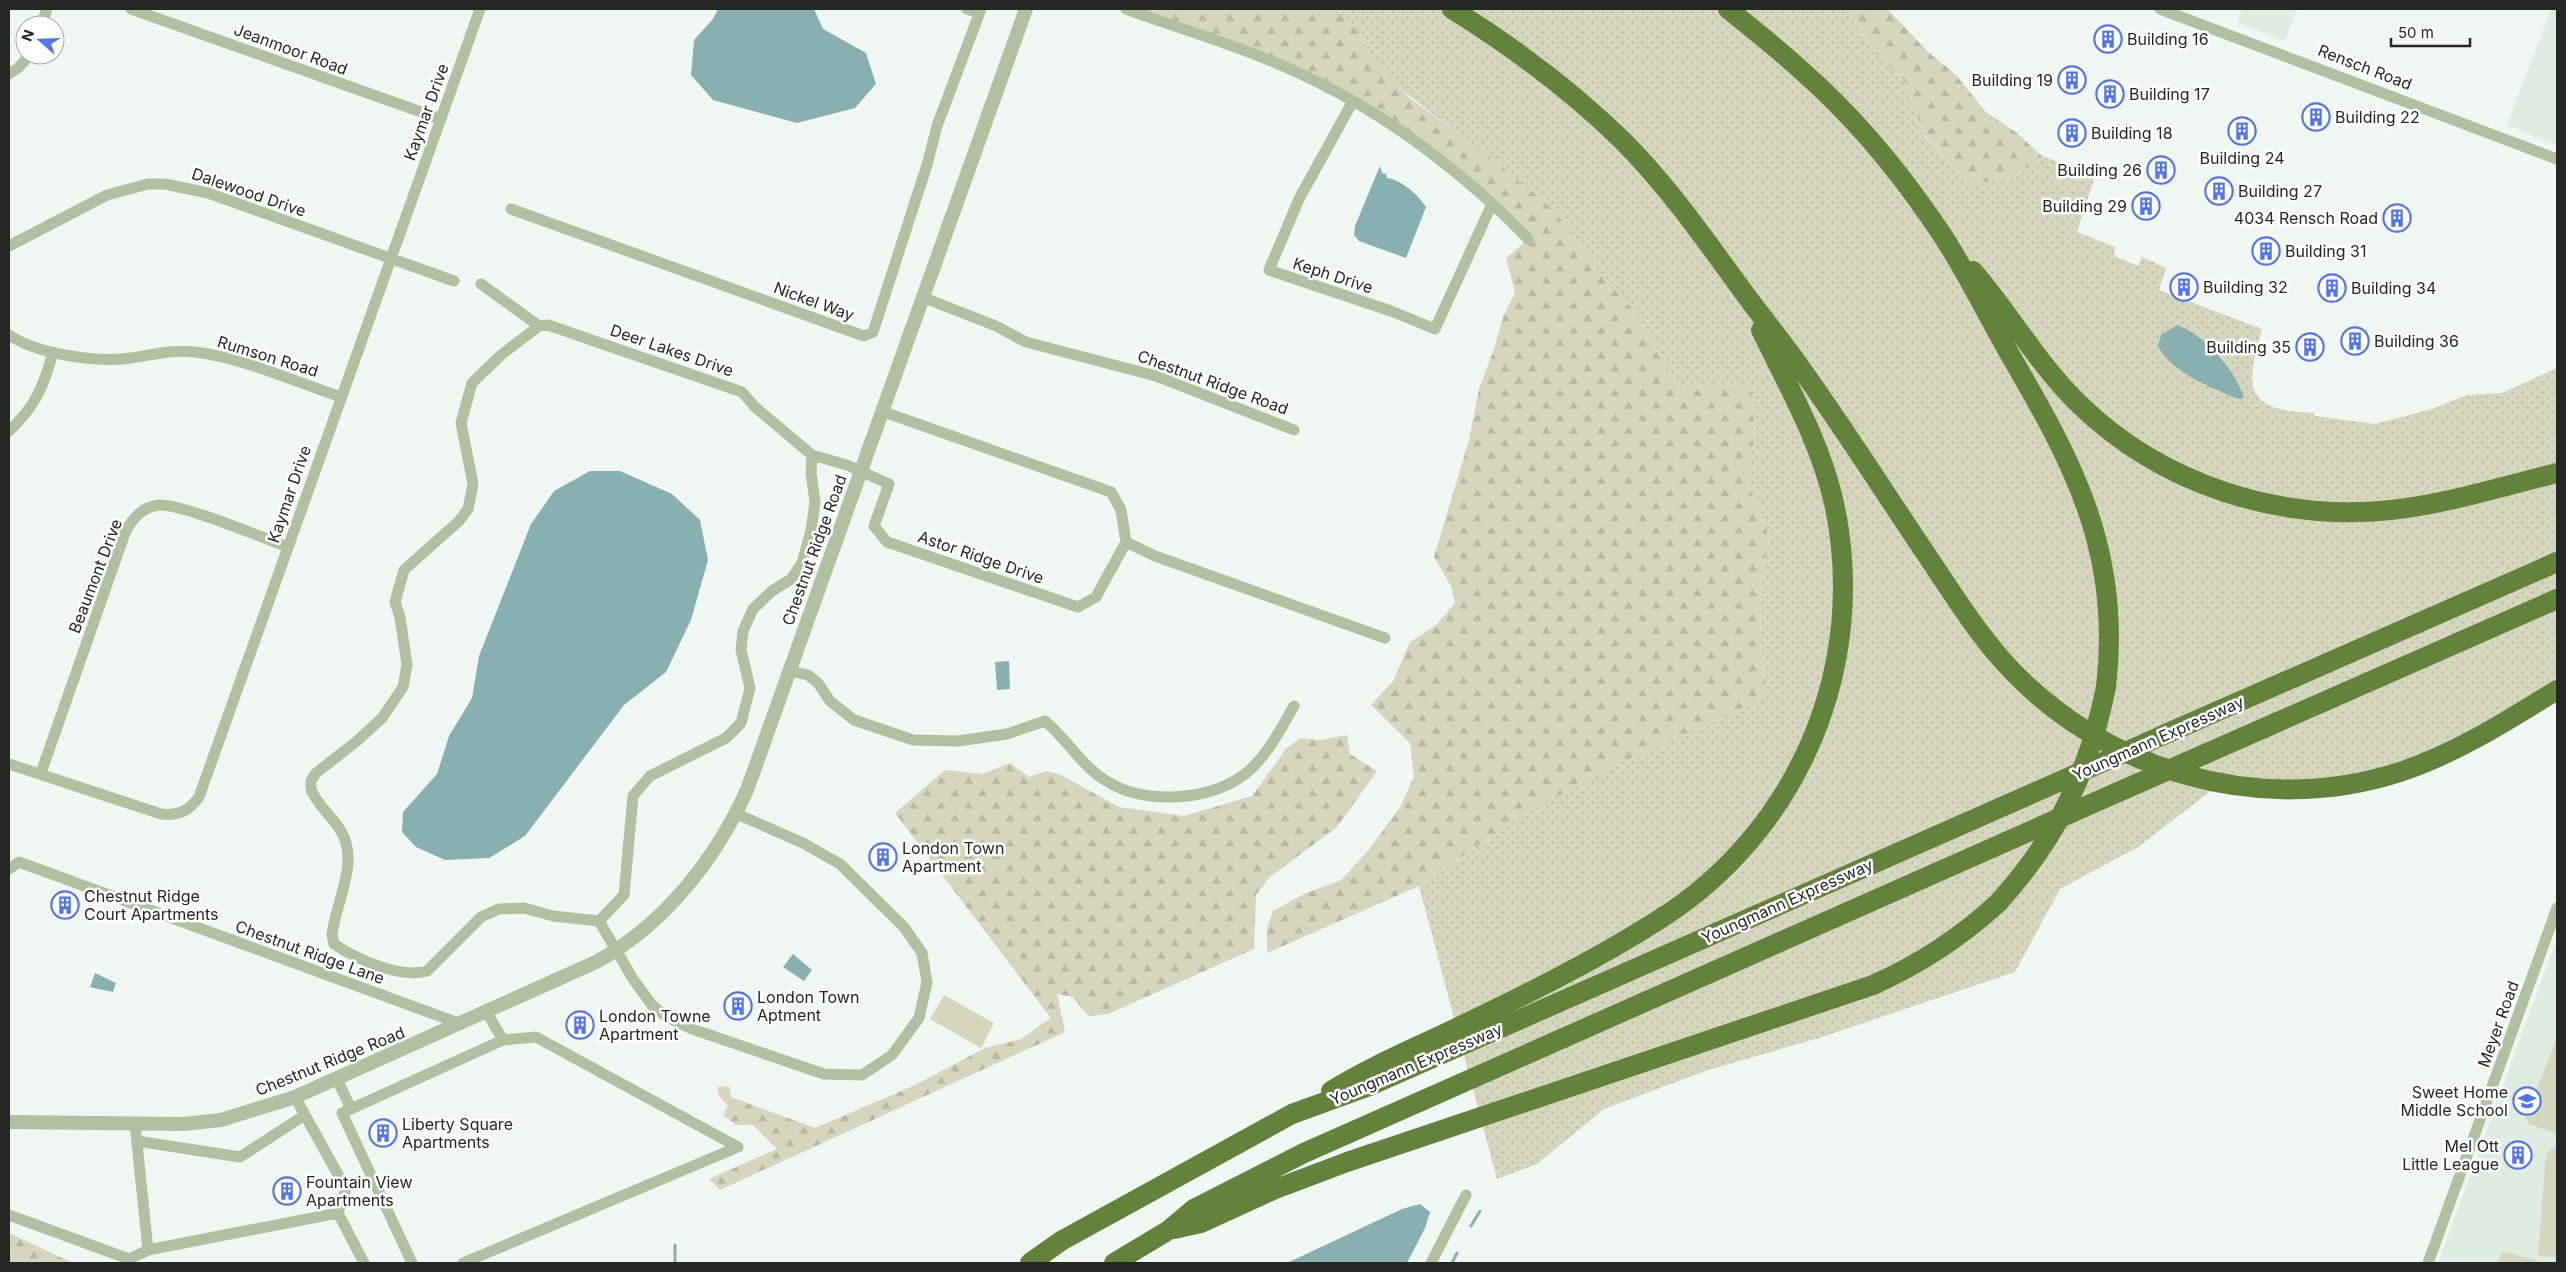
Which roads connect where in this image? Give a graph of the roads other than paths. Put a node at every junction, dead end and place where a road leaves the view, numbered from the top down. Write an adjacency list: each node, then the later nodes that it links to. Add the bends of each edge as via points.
1 (131, 9): 13 (street, Jeanmoor Road)
2 (480, 9): 13 (street, Kaymar Drive)
3 (967, 9): 9 (street, Nickel Way)
4 (1026, 9): 24 (street, Chestnut Ridge Road)
5 (1126, 9): 12 (street, via 1283,67)
6 (1452, 9): 23 (highway, via 1532,62 1608,127 1674,198)
7 (1728, 9): 17 (highway, via 1802,71 1844,113 1905,183)
8 (2160, 9): 14 (street, Rensch Road)
9 (980, 11): 16 (street, Nickel Way, via 937,126 873,332 864,336)
10 (21, 65): 11 (street)
11 (9, 74)
12 (1352, 101): 15 (street, via 1422,147); 15 (street, Keph Drive, via 1299,200 1269,270 1391,311 1435,330)
13 (441, 120): 20 (street, Kaymar Drive)
14 (2557, 158)
15 (1492, 204): 18 (street)
16 (511, 209)
17 (1942, 235): 34 (highway, via 1983,282 2043,364 2079,404 2137,450 2207,486 2278,506 2354,512 2430,504); 64 (highway, bridge, via 2069,462 2090,511 2104,565 2110,643 2106,686 2090,751 2068,805 2038,855 1998,903 1941,949 1873,985 1347,1162 1273,1190 1201,1223)
18 (1528, 239)
19 (9, 246): 20 (street, Dalewood Drive, via 107,195 148,184 165,184 208,193)
20 (390, 258): 21 (street, Dalewood Drive); 28 (street, Kaymar Drive)
21 (454, 281)
22 (481, 284): 25 (street, Deer Lakes Drive)
23 (1742, 290): 41 (highway, via 1800,366 1995,652 2027,686 2058,711 2122,751 2182,774 2230,785 2279,790 2338,786 2396,773 2434,759 2482,736); 56 (highway, via 1820,456 1834,502 1842,560 1842,617 1834,673 1818,728 1793,782 1735,858 1708,884 1661,919 1518,997 1363,1072)
24 (922, 297): 29 (street, Chestnut Ridge Road); 30 (street, Chestnut Ridge Road, via 996,326 1026,342 1156,376)
25 (538, 326): 32 (street, Deer Lakes Drive, via 548,325 742,392); 48 (street, via 472,383 460,423 472,484 468,509 404,570 395,602 407,665 403,687 382,718 316,773 311,789 343,834 345,876 332,935 334,944 355,956 400,972 427,971 481,917 500,909 524,908 553,916)
26 (9, 335): 27 (street, Rumson Road)
27 (53, 352): 28 (street, Rumson Road, via 110,360 159,352 195,352 234,361); 31 (street, via 45,384 30,408)
28 (340, 397): 36 (street, Kaymar Drive)
29 (881, 411): 33 (street, Chestnut Ridge Road); 35 (street, via 1110,492 1121,510)
30 (1294, 430)
31 (9, 431)
32 (812, 455): 33 (street, Deer Lakes Drive); 48 (street, via 815,502 802,562 791,579 753,609 743,631 741,650 750,688 742,723 726,738 650,776 634,796 624,895)
33 (861, 471): 35 (street, Astor Ridge Drive, via 890,484 874,526 887,542 1078,607 1096,597); 40 (street, Chestnut Ridge Road)
34 (2557, 473)
35 (1126, 542): 39 (street, via 1155,556)
36 (288, 547): 44 (street, Kaymar Drive, via 194,804 178,814 161,814); 44 (street, Beaumont Drive, via 173,506 152,506 135,516 125,533)
37 (2557, 562): 56 (highway, Youngmann Expressway, bridge, via 1369,1086)
38 (2557, 599): 64 (highway, Youngmann Expressway, bridge, via 1331,1140 1194,1209)
39 (1385, 638)
40 (790, 671): 42 (street, via 808,675 830,701 854,720 913,740 958,742 1008,734 1045,721 1082,761 1108,782 1145,795 1176,797 1219,789 1246,773 1273,741); 45 (street, Chestnut Ridge Road, via 748,790)
41 (2557, 690)
42 (1294, 706)
43 (9, 764): 44 (street, Kaymar Drive)
44 (41, 773)
45 (736, 814): 49 (street, Chestnut Ridge Road, via 720,842 688,884 652,923); 49 (street, via 803,843 840,864 904,927 922,953 927,982 919,1018 892,1055 862,1075 824,1074 692,1029 667,1017 652,1005)
46 (9, 869): 51 (street, Chestnut Ridge Lane, via 19,862)
47 (2557, 908): 72 (street, Meyer Road)
48 (599, 921): 49 (street)
49 (616, 951): 50 (street, Chestnut Ridge Road)
50 (487, 1013): 51 (street, Chestnut Ridge Road); 52 (street)
51 (461, 1024): 53 (street, Chestnut Ridge Road)
52 (503, 1040): 55 (street); 68 (street, via 536,1037 738,1147)
53 (337, 1079): 54 (street, Chestnut Ridge Road); 55 (street)
54 (295, 1097): 57 (street); 59 (street, Chestnut Ridge Road, via 221,1120)
55 (351, 1109): 67 (street, via 342,1113)
56 (1292, 1114): 69 (highway, Youngmann Expressway, via 1061,1241)
57 (306, 1115): 60 (street, via 240,1157); 62 (street, via 346,1189)
58 (9, 1122): 59 (street, Chestnut Ridge Road)
59 (135, 1124): 60 (street)
60 (137, 1141): 65 (street)
61 (1466, 1195): 71 (street)
62 (338, 1213): 65 (street); 66 (street)
63 (9, 1215): 65 (street, via 130,1259)
64 (1169, 1230): 70 (highway, Youngmann Expressway)
65 (148, 1250)
66 (364, 1263)
67 (412, 1263)
68 (463, 1263)
69 (1030, 1263)
70 (1114, 1263)
71 (1431, 1263)
72 (2428, 1263)

